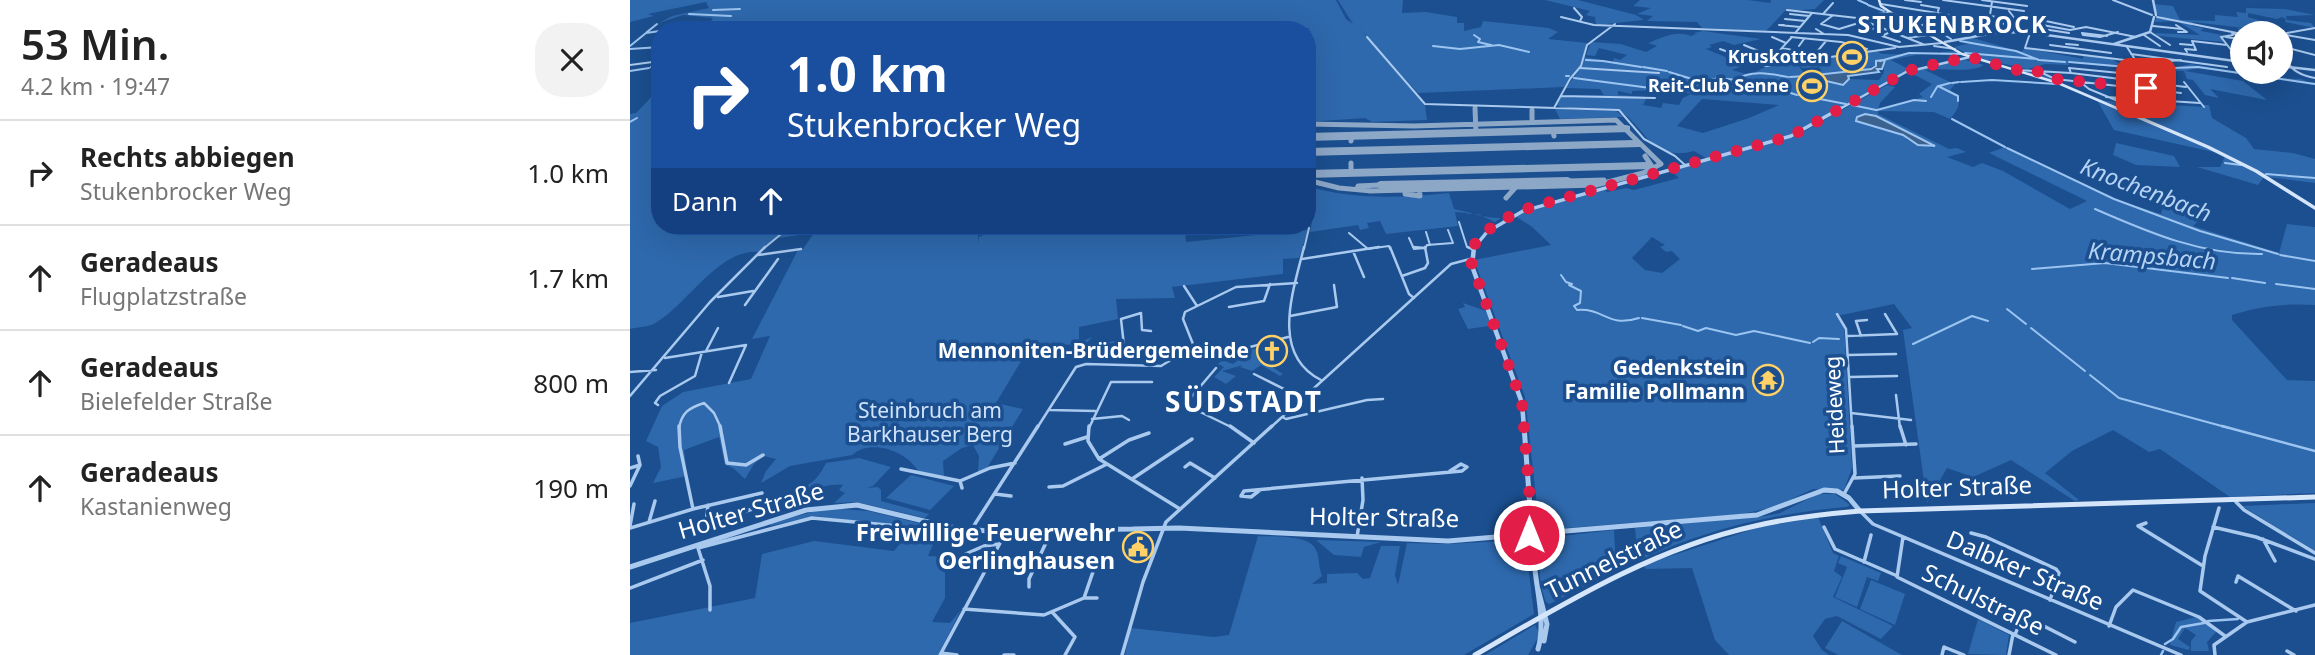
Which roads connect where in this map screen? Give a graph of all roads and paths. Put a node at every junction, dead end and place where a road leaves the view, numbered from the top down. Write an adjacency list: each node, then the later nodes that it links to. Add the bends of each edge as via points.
1 (1905, 0): 9 (street)
2 (1943, 0): 10 (street)
3 (1982, 0): 7 (street)
4 (2113, 0): 30 (street)
5 (2153, 0): 30 (street)
6 (1879, 1): 19 (main road); 20 (street)
7 (1993, 1): 11 (street); 14 (street)
8 (1833, 3): 24 (street)
9 (1921, 3): 20 (street); 22 (street, via 1939,8)
10 (1954, 3): 12 (street); 14 (street)
11 (2027, 6)
12 (1953, 7)
13 (1574, 8): 35 (street)
14 (1991, 8): 17 (street); 29 (street)
15 (1787, 10): 21 (street)
16 (1844, 10): 28 (street)
17 (2009, 11): 18 (street); 29 (street, via 2015,19)
18 (2024, 11)
19 (1890, 12): 25 (street); 43 (main road)
20 (1920, 12): 22 (street)
21 (1812, 13): 24 (street); 27 (street)
22 (1939, 13): 38 (street); 49 (street)
23 (1790, 14): 27 (street)
24 (1824, 14): 26 (street)
25 (1872, 14): 32 (street); 37 (street)
26 (1833, 15): 28 (street); 36 (street, via 1821,24 1839,29)
27 (1809, 16): 39 (street)
28 (1840, 16): 32 (street)
29 (1989, 16): 38 (street)
30 (2155, 16): 46 (street); 65 (street)
31 (1561, 17): 35 (street)
32 (1857, 18): 36 (street)
33 (1785, 19): 39 (street)
34 (2041, 20): 51 (street)
35 (1580, 21): 41 (street)
36 (1865, 21): 48 (street)
37 (1883, 21)
38 (1990, 21): 62 (street); 63 (street)
39 (1805, 22): 47 (street)
40 (2082, 23): 50 (street)
41 (1615, 24): 61 (street); 133 (street, via 1590,41)
42 (1784, 25): 47 (street)
43 (1912, 25): 49 (main road); 56 (street)
44 (1971, 25): 68 (street, via 1969,30)
45 (2176, 25): 54 (street)
46 (2153, 26): 54 (street); 58 (street)
47 (1800, 27): 61 (street)
48 (1879, 27): 55 (street); 56 (street)
49 (1918, 27): 67 (main road)
50 (2086, 27): 51 (street); 64 (street)
51 (2077, 28): 57 (street)
52 (2315, 28): 60 (street)
53 (1816, 29): 66 (street)
54 (2182, 29): 59 (street, via 2187,33)
55 (1869, 30)
56 (1889, 32): 80 (street); 84 (street, via 1882,36)
57 (2069, 32): 57 (street, via 2042,25 2043,29)
58 (2150, 32): 69 (street); 96 (street)
59 (2178, 32)
60 (2293, 32)
61 (1796, 33): 66 (street); 77 (street)
62 (1994, 33): 63 (street); 68 (street)
63 (2032, 33): 71 (street); 113 (street, via 2025,48)
64 (2118, 33): 72 (street); 78 (street)
65 (2230, 33)
66 (1824, 34): 104 (street)
67 (1931, 35): 80 (street); 87 (main road)
68 (1985, 35): 87 (street)
69 (2144, 35): 78 (street); 102 (street)
70 (2230, 35): 73 (street)
71 (2051, 36): 93 (street); 95 (street)
72 (2107, 36): 72 (street, via 2100,37 2082,34 2085,32)
73 (2223, 36): 79 (street); 98 (street)
74 (2293, 36): 82 (street)
75 (1367, 37): 161 (street, via 1425,104)
76 (1772, 37): 86 (street)
77 (1791, 37): 81 (street); 86 (street)
78 (2136, 37): 95 (street)
79 (2230, 37)
80 (1906, 38): 92 (street)
81 (1804, 39): 83 (street); 99 (street)
82 (2315, 40)
83 (1826, 41): 111 (street); 116 (street)
84 (1900, 42)
85 (2201, 42): 90 (street); 97 (street, via 2192,41); 103 (street)
86 (1786, 43): 106 (street)
87 (1945, 43): 100 (street); 109 (main road)
88 (2066, 44): 101 (street)
89 (2180, 44): 97 (street)
90 (2218, 44): 98 (street); 107 (street)
91 (1744, 45): 120 (street)
92 (1925, 45): 100 (street); 104 (street)
93 (2050, 45): 101 (street); 113 (street)
94 (2078, 45): 101 (street)
95 (2115, 45): 105 (street)
96 (2170, 45)
97 (2192, 45): 115 (street, via 2196,50 2185,49)
98 (2227, 45): 110 (street)
99 (1799, 46)
100 (1932, 46): 109 (street)
101 (2072, 46): 114 (street)
102 (2160, 46)
103 (2204, 46)
104 (1899, 47): 111 (street)
105 (2127, 47): 118 (street); 123 (street)
106 (1782, 48): 120 (street); 125 (street, via 1797,51 1792,58)
107 (2221, 48)
108 (1720, 49): 131 (street)
109 (1955, 49): 121 (main road)
110 (2230, 49)
111 (1867, 50): 125 (street)
112 (2293, 50): 119 (street)
113 (2053, 51): 122 (street)
114 (2090, 51): 117 (street); 122 (street)
115 (2187, 52)
116 (1816, 53)
117 (2111, 53)
118 (2131, 54): 124 (street); 126 (street)
119 (2315, 55)
120 (1773, 57): 131 (street)
121 (1970, 57): 136 (main road); 162 (street, via 1906,72 1791,136)
122 (2093, 57): 126 (street)
123 (2216, 59): 127 (street); 130 (street)
124 (2181, 60): 126 (street); 130 (street)
125 (1798, 61): 131 (street)
126 (2136, 61): 141 (street)
127 (2230, 61)
128 (651, 62): 129 (street)
129 (630, 65)
130 (2219, 65): 132 (street)
131 (1768, 66)
132 (2227, 66)
133 (1580, 68): 139 (street); 154 (street)
134 (2293, 68): 138 (street)
135 (2293, 69): 144 (street)
136 (2017, 70): 137 (street); 163 (main road, via 2076,90 2208,147)
137 (2036, 70): 140 (street); 145 (street, via 2051,78)
138 (2315, 70)
139 (1659, 73)
140 (2071, 73): 141 (street, via 2069,68); 146 (street)
141 (2139, 75): 142 (street); 146 (street)
142 (2166, 76): 143 (street); 148 (street)
143 (2172, 76)
144 (2315, 78)
145 (2080, 81): 149 (street); 155 (street)
146 (2148, 82): 148 (street)
147 (2184, 82): 150 (street)
148 (2174, 85): 150 (street)
149 (2129, 86): 151 (street); 152 (street, via 2140,92)
150 (2186, 87): 159 (street)
151 (2153, 90): 153 (street); 158 (street)
152 (2136, 93)
153 (2181, 93)
154 (1560, 96): 156 (street); 161 (street)
155 (2106, 97): 157 (street); 158 (street)
156 (1655, 98)
157 (2118, 101)
158 (2173, 101): 159 (street)
159 (2200, 103): 160 (street)
160 (2204, 107)
161 (1554, 108): 162 (street, via 1620,110 1644,139)
162 (1685, 165): 175 (street, via 1523,211 1491,229)
163 (2315, 208)
164 (1459, 222): 175 (street, via 1467,247)
165 (1448, 229): 171 (street, via 1453,243)
166 (1426, 232): 171 (street)
167 (1349, 233): 174 (street)
168 (781, 235): 177 (street)
169 (1308, 235): 179 (street)
170 (1409, 238): 172 (street, via 1414,249)
171 (1430, 245): 172 (street)
172 (1425, 248): 181 (street, via 1426,268)
173 (801, 249): 177 (street)
174 (1368, 249): 176 (street); 181 (street, via 1389,246)
175 (1472, 249): 180 (street)
176 (1353, 251): 179 (street); 182 (street)
177 (758, 255): 188 (street)
178 (778, 259): 187 (street)
179 (1302, 259): 183 (street)
180 (1470, 260): 189 (street, via 1455,262); 283 (street, via 1520,395)
181 (1402, 276): 189 (street)
182 (1364, 277)
183 (1297, 283): 184 (street); 195 (street)
184 (1270, 284): 191 (street, via 1236,287); 192 (street, via 1264,301)
185 (1334, 285): 195 (street, via 1337,307)
186 (1184, 286): 191 (street)
187 (753, 291): 188 (street); 190 (street)
188 (717, 297): 207 (street)
189 (1414, 298): 214 (street)
190 (745, 305)
191 (1198, 306): 203 (street, via 1182,317)
192 (1228, 307)
193 (1837, 314): 200 (street, Heideweg)
194 (1885, 314): 201 (street, via 1898,334)
195 (1290, 316): 199 (street)
196 (1867, 320): 201 (street, via 1856,321)
197 (718, 328): 202 (street)
198 (1151, 331): 205 (street, via 1142,330 1141,313 1121,319 1124,346 1172,347)
199 (1290, 336): 203 (street, via 1241,350); 214 (street, via 1297,364)
200 (1847, 336): 201 (street); 206 (street, Heideweg)
201 (1861, 336)
202 (704, 352): 207 (street); 216 (street, via 746,345); 221 (street, via 695,376 660,396)
203 (1197, 354): 205 (street)
204 (1896, 354): 206 (street)
205 (1179, 355): 222 (street, via 1161,366 1079,365)
206 (1848, 355): 213 (street, Heideweg)
207 (665, 358): 209 (street)
208 (1216, 368): 233 (street, via 1188,406 1225,422)
209 (656, 370): 210 (street); 218 (street)
210 (630, 372)
211 (1254, 374): 219 (street)
212 (1896, 376): 213 (street)
213 (1850, 377): 224 (street, Heideweg)
214 (1322, 380): 219 (street)
215 (1152, 382): 223 (street, via 1111,382)
216 (729, 383)
217 (1896, 395): 227 (street)
218 (630, 396)
219 (1304, 397): 225 (street)
220 (1383, 399): 225 (street)
221 (658, 405)
222 (1048, 410): 223 (street); 241 (street)
223 (1095, 411): 226 (street)
224 (1851, 412): 227 (street); 237 (street, Heideweg)
225 (1282, 417): 233 (street)
226 (1092, 419): 228 (street, via 1122,416); 231 (street)
227 (1899, 419): 229 (street); 235 (street)
228 (1129, 420)
229 (1911, 420)
230 (1149, 433): 240 (street)
231 (1087, 437): 234 (street); 240 (street, via 1089,448)
232 (1192, 439): 252 (street)
233 (1254, 443): 249 (street)
234 (1065, 444)
235 (1906, 444): 236 (street); 237 (street)
236 (1916, 444)
237 (1854, 446): 251 (street, Heideweg)
238 (763, 455): 269 (street, via 747,466 731,466 711,407 704,403 689,407 677,432)
239 (638, 456): 243 (street)
240 (1099, 459): 242 (street)
241 (1015, 463): 253 (street); 259 (street)
242 (1107, 464): 252 (street); 255 (street, via 1063,486)
243 (640, 466): 245 (street); 254 (street)
244 (1185, 467): 249 (street, via 1190,463)
245 (630, 468)
246 (901, 469): 253 (street)
247 (1450, 471): 250 (street)
248 (1900, 475): 251 (street)
249 (1215, 478): 270 (street)
250 (1362, 478): 257 (street); 285 (street)
251 (1854, 478): 260 (street, Heideweg)
252 (1132, 479): 270 (street)
253 (960, 481): 256 (street)
254 (630, 486)
255 (1049, 486)
256 (962, 488)
257 (1260, 490): 257 (street, via 1244,491 1241,496 1251,497)
258 (762, 493): 266 (street)
259 (995, 494): 261 (street); 279 (street)
260 (1844, 494): 271 (street, Holter Straße); 283 (street, Holter Straße, via 1818,491 1757,514)
261 (1011, 496)
262 (2315, 497): 263 (main road, Holter Straße)
263 (2233, 498): 271 (main road, Holter Straße); 292 (street, via 2244,510)
264 (655, 501): 272 (street)
265 (634, 504): 274 (street)
266 (708, 505): 267 (street, via 706,523); 269 (street)
267 (759, 507)
268 (2219, 508): 276 (street)
269 (694, 509): 272 (street)
270 (1180, 509): 278 (street)
271 (1860, 510): 286 (street, Dalbker Straße, via 1871,522); 313 (main road, Tunnelstraße, via 1782,519 1712,536 1634,566)
272 (649, 522): 274 (street)
273 (2146, 523): 299 (street, via 2138,526)
274 (630, 527)
275 (1824, 527): 297 (street, Schulstraße, via 1833,548)
276 (2213, 527): 287 (street); 299 (street)
277 (955, 528): 279 (street, Holter Straße); 291 (street, via 888,527 812,518); 291 (street, Holter Straße, via 857,505 830,506)
278 (1163, 529): 280 (street, Holter Straße); 285 (street, Holter Straße); 326 (street)
279 (971, 530): 281 (street, Holter Straße)
280 (1051, 531): 281 (street, Holter Straße); 303 (street)
281 (1006, 532): 289 (street)
282 (1972, 533): 307 (street, via 2056,569 2059,573)
283 (1532, 535): 285 (street, Holter Straße, via 1448,541); 313 (street)
284 (1871, 535): 297 (street)
285 (1357, 537)
286 (1902, 537): 301 (street, Schulstraße); 307 (street, Dalbker Straße)
287 (2263, 539): 293 (street); 295 (street)
288 (980, 541): 290 (street)
289 (999, 544): 290 (street); 309 (street)
290 (984, 546): 296 (street)
291 (698, 547): 294 (street); 300 (street, Holter Straße)
292 (2315, 553)
293 (2315, 559)
294 (703, 560): 304 (street); 310 (street)
295 (2275, 561)
296 (947, 562)
297 (1864, 562): 301 (street, Schulstraße)
298 (1094, 566): 305 (street)
299 (2203, 566): 314 (street, via 2200,591)
300 (630, 567)
301 (1895, 575): 316 (street, Schulstraße)
302 (2236, 582): 311 (street, via 2238,576)
303 (1029, 587)
304 (630, 588)
305 (1084, 597): 306 (street); 312 (street)
306 (1097, 598)
307 (2050, 600): 315 (street, Dalbker Straße)
308 (2315, 605): 311 (street)
309 (964, 609): 312 (street); 321 (street)
310 (710, 610)
311 (2297, 611): 314 (street)
312 (1053, 612): 325 (street, via 1074,637)
313 (1543, 616): 319 (street, via 1543,636); 327 (main road, Tunnelstraße)
314 (2247, 622): 317 (street)
315 (2109, 626): 317 (street, via 2116,607 2133,590 2199,617); 332 (street, Dalbker Straße)
316 (2014, 635): 318 (street, via 2026,617); 330 (street); 331 (street, Schulstraße)
317 (2225, 636): 333 (street, via 2214,645)
318 (2075, 642)
319 (1536, 652)
320 (2287, 652): 334 (street)
321 (940, 654): 322 (street)
322 (957, 655)
323 (1004, 655): 324 (street)
324 (1014, 655)
325 (1065, 655)
326 (1122, 655)
327 (1475, 655)
328 (1942, 655): 329 (street, via 1947,647)
329 (1964, 655)
330 (2009, 655)
331 (2056, 655)
332 (2181, 655)
333 (2215, 655)
334 (2294, 655)

